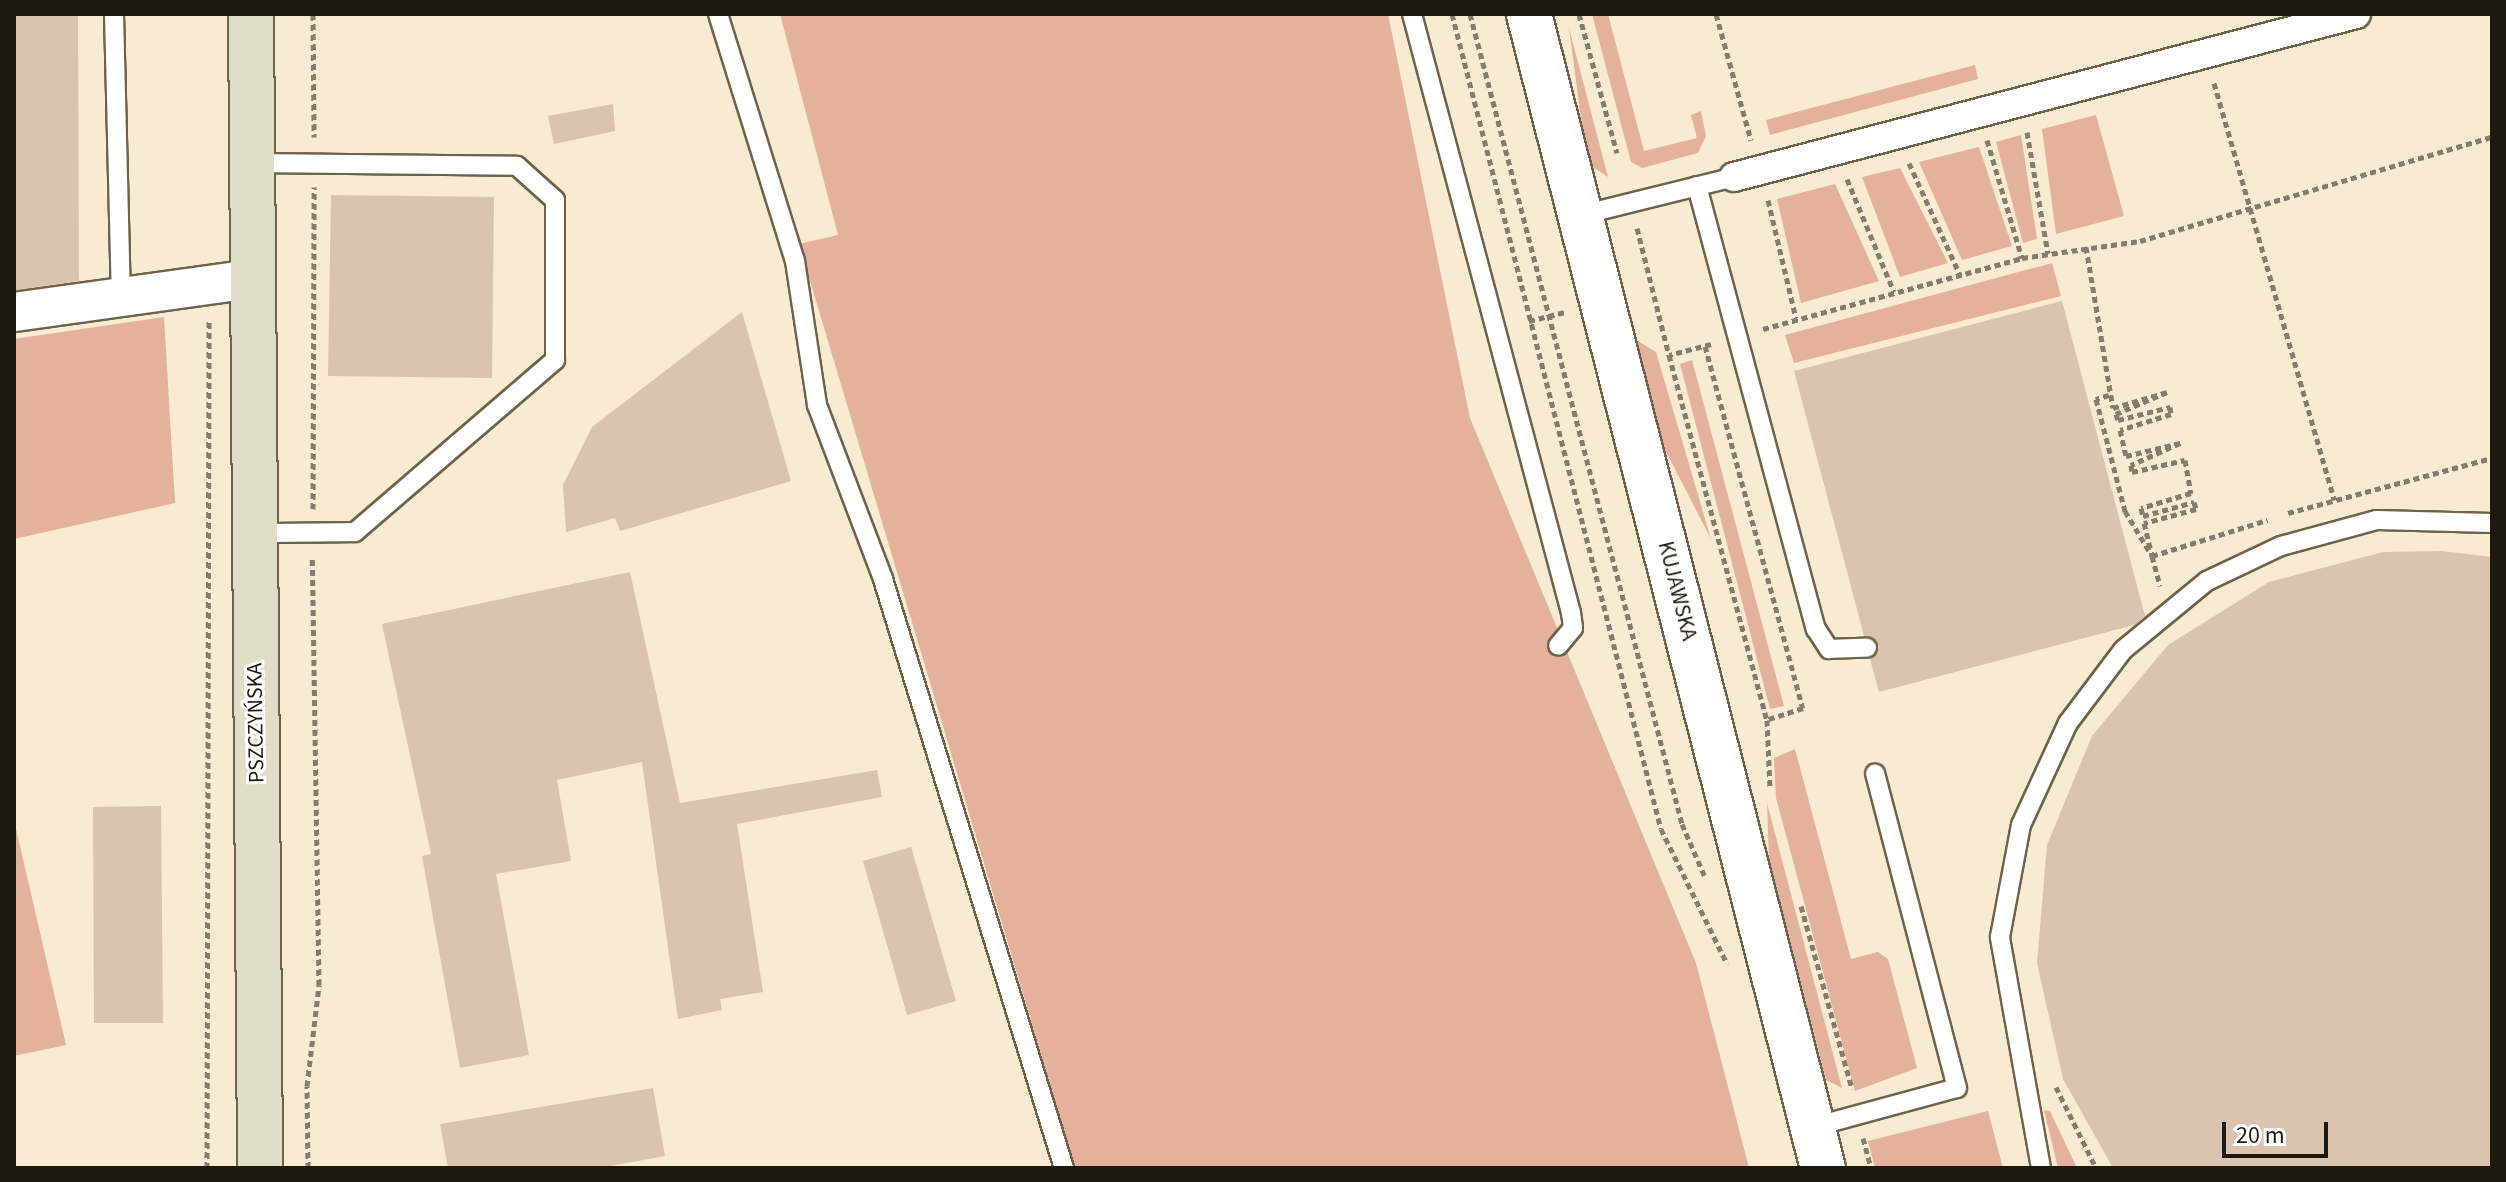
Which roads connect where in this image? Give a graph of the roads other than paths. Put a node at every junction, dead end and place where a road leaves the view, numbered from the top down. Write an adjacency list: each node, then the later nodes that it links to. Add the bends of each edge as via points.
1 (114, 14): 12 (lane)
2 (251, 14): 7 (main road, PSZCZYŃSKA)
3 (718, 14): 21 (lane, via 795,261 817,405 883,579)
4 (1412, 14): 16 (lane, via 1571,613 1573,628)
5 (1529, 14): 10 (street, KUJAWSKA)
6 (2356, 14): 8 (street, via 1836,151)
7 (251, 163): 11 (main road, PSZCZYŃSKA); 15 (lane, via 517,166 555,200 555,360 355,532)
8 (1753, 179): 9 (lane)
9 (1697, 186): 10 (lane); 17 (lane, via 1816,629 1829,649)
10 (1581, 215): 19 (street, KUJAWSKA)
11 (251, 279): 12 (street); 15 (main road, PSZCZYŃSKA)
12 (121, 295): 13 (street)
13 (14, 312)
14 (2492, 523): 22 (lane, via 2377,520 2281,546 2207,581 2123,650 2068,723 2021,825 2000,937)
15 (252, 533): 20 (main road, PSZCZYŃSKA)
16 (1558, 646)
17 (1867, 648)
18 (1875, 773): 19 (lane, via 1957,1088)
19 (1818, 1148)
20 (260, 1168)
21 (1064, 1168)
22 (2041, 1168)

